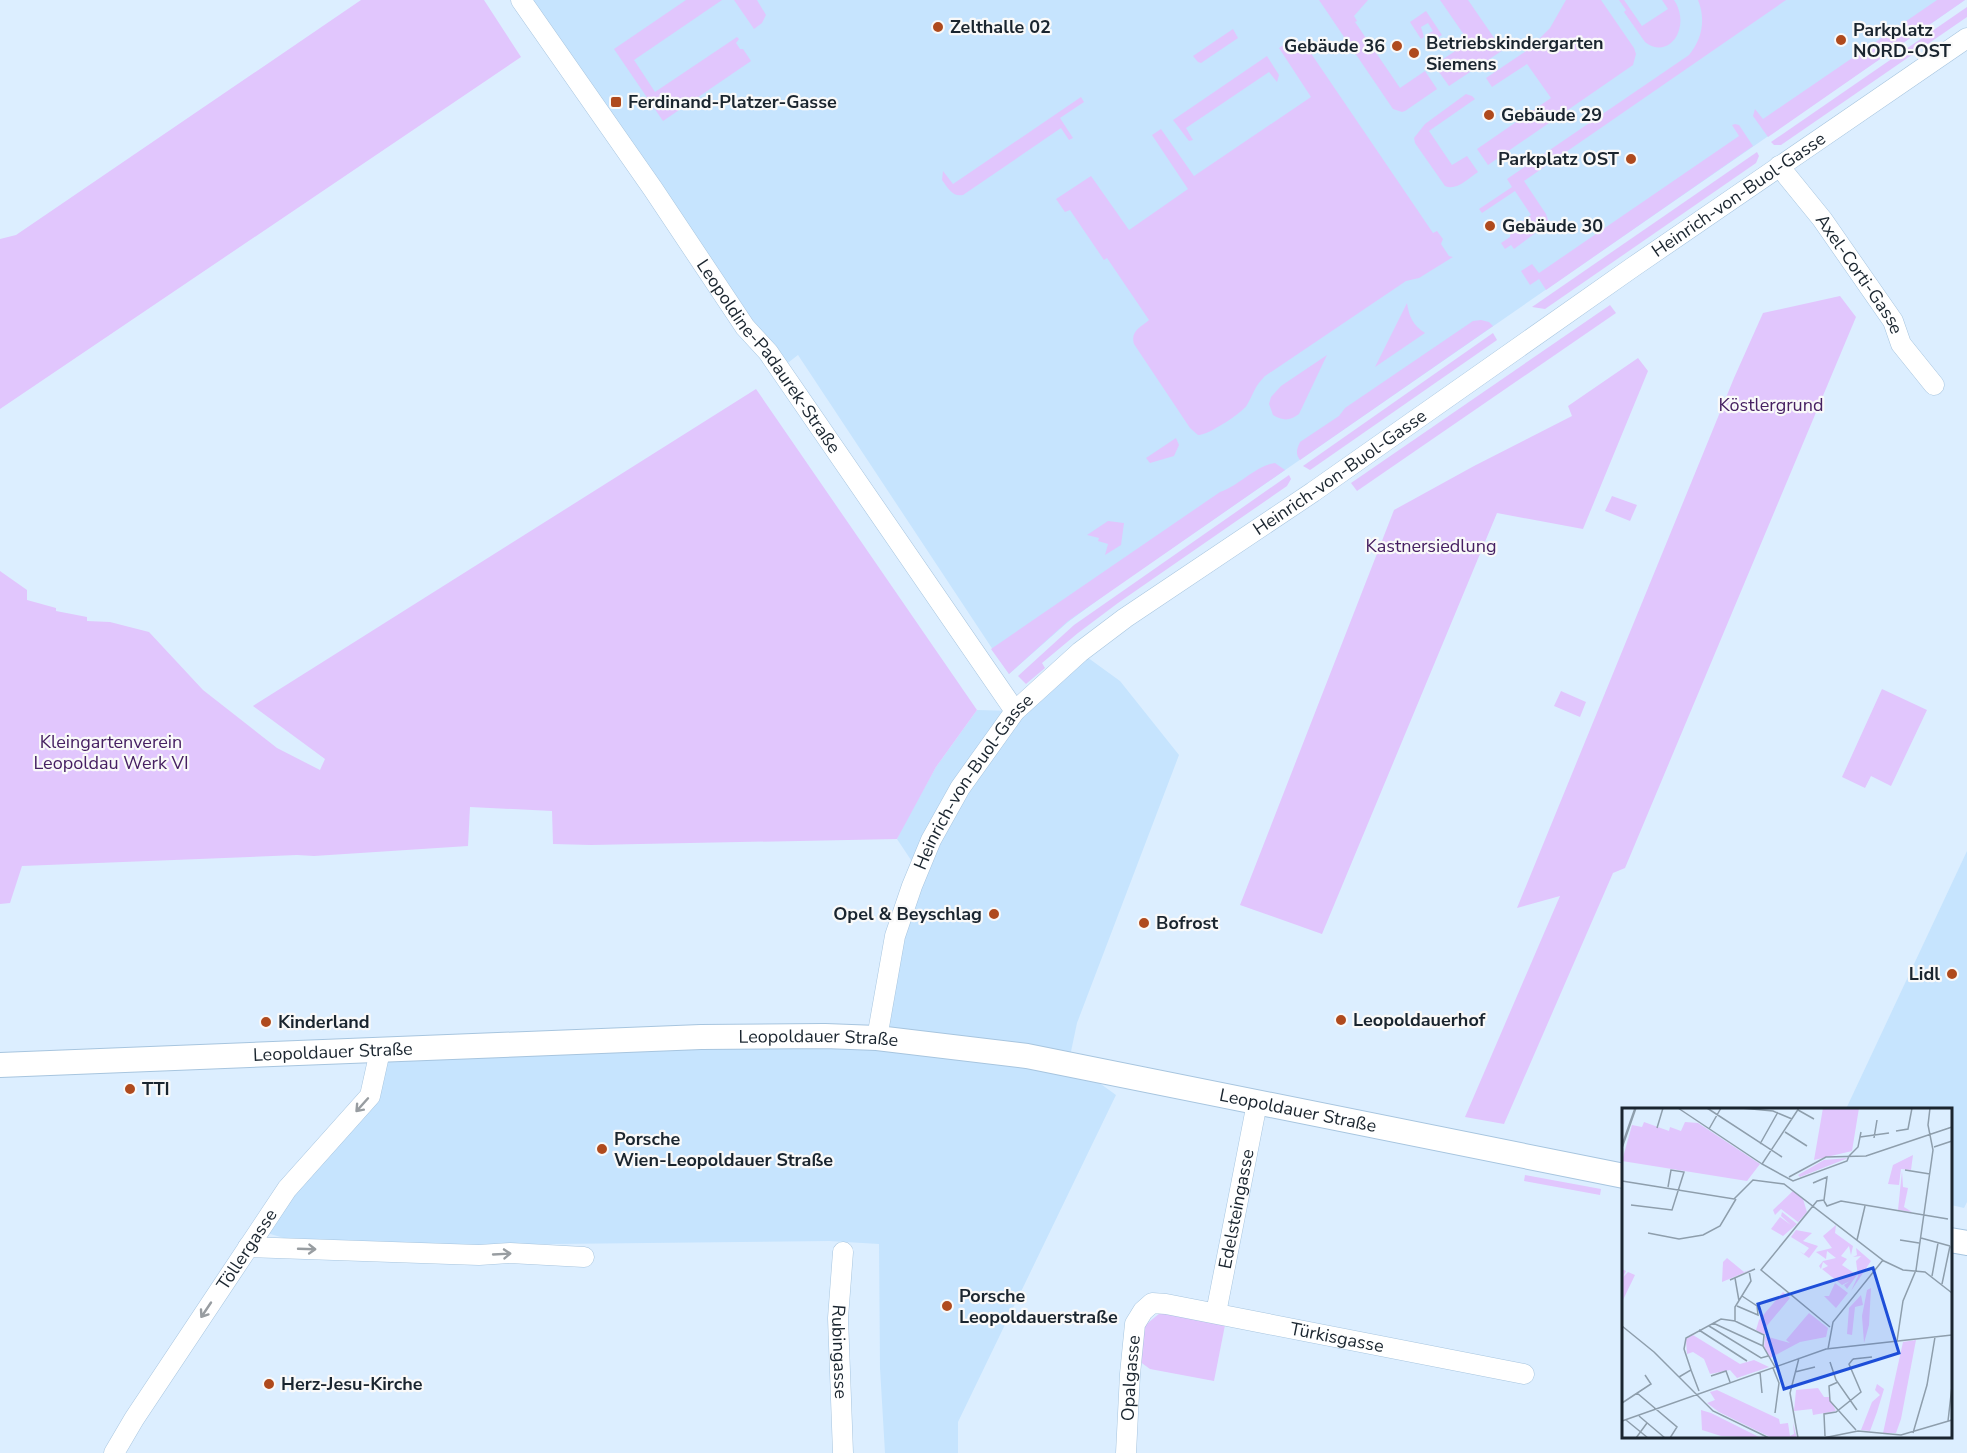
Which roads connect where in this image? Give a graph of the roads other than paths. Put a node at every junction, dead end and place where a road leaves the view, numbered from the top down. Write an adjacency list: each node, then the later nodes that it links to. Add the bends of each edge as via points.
1 (521, 0): 5 (street, Leopoldine-Padaurek-Straße)
2 (1967, 38): 3 (street, Heinrich-von-Buol-Gasse)
3 (1779, 166): 4 (street, Axel-Corti-Gasse, via 1822,219 1893,321 1901,344); 5 (street, Heinrich-von-Buol-Gasse, via 1313,492 1125,618 1080,652)
4 (1934, 385)
5 (1015, 711): 6 (street, Heinrich-von-Buol-Gasse, via 960,788 912,886 895,936)
6 (877, 1038): 7 (main road, Leopoldauer Straße, via 701,1037); 9 (main road, Leopoldauer Straße, via 1018,1054)
7 (380, 1051): 8 (main road, Leopoldauer Straße); 13 (street, Töllergasse, one-way to 13, via 370,1096 288,1189)
8 (0, 1065)
9 (1257, 1103): 10 (main road, Leopoldauer Straße); 16 (street, Edelsteingasse)
10 (1622, 1176)
11 (1952, 1239): 12 (main road)
12 (1967, 1243)
13 (248, 1247): 15 (street, one-way to 15); 18 (street, Töllergasse, one-way to 18)
14 (843, 1252): 19 (street, Rubingasse, via 838,1318)
15 (584, 1257)
16 (1216, 1313): 17 (street, Türkisgasse); 20 (street, Opalgasse, via 1152,1303 1143,1311 1135,1324)
17 (1524, 1374)
18 (114, 1453)
19 (843, 1453)
20 (1126, 1453)

